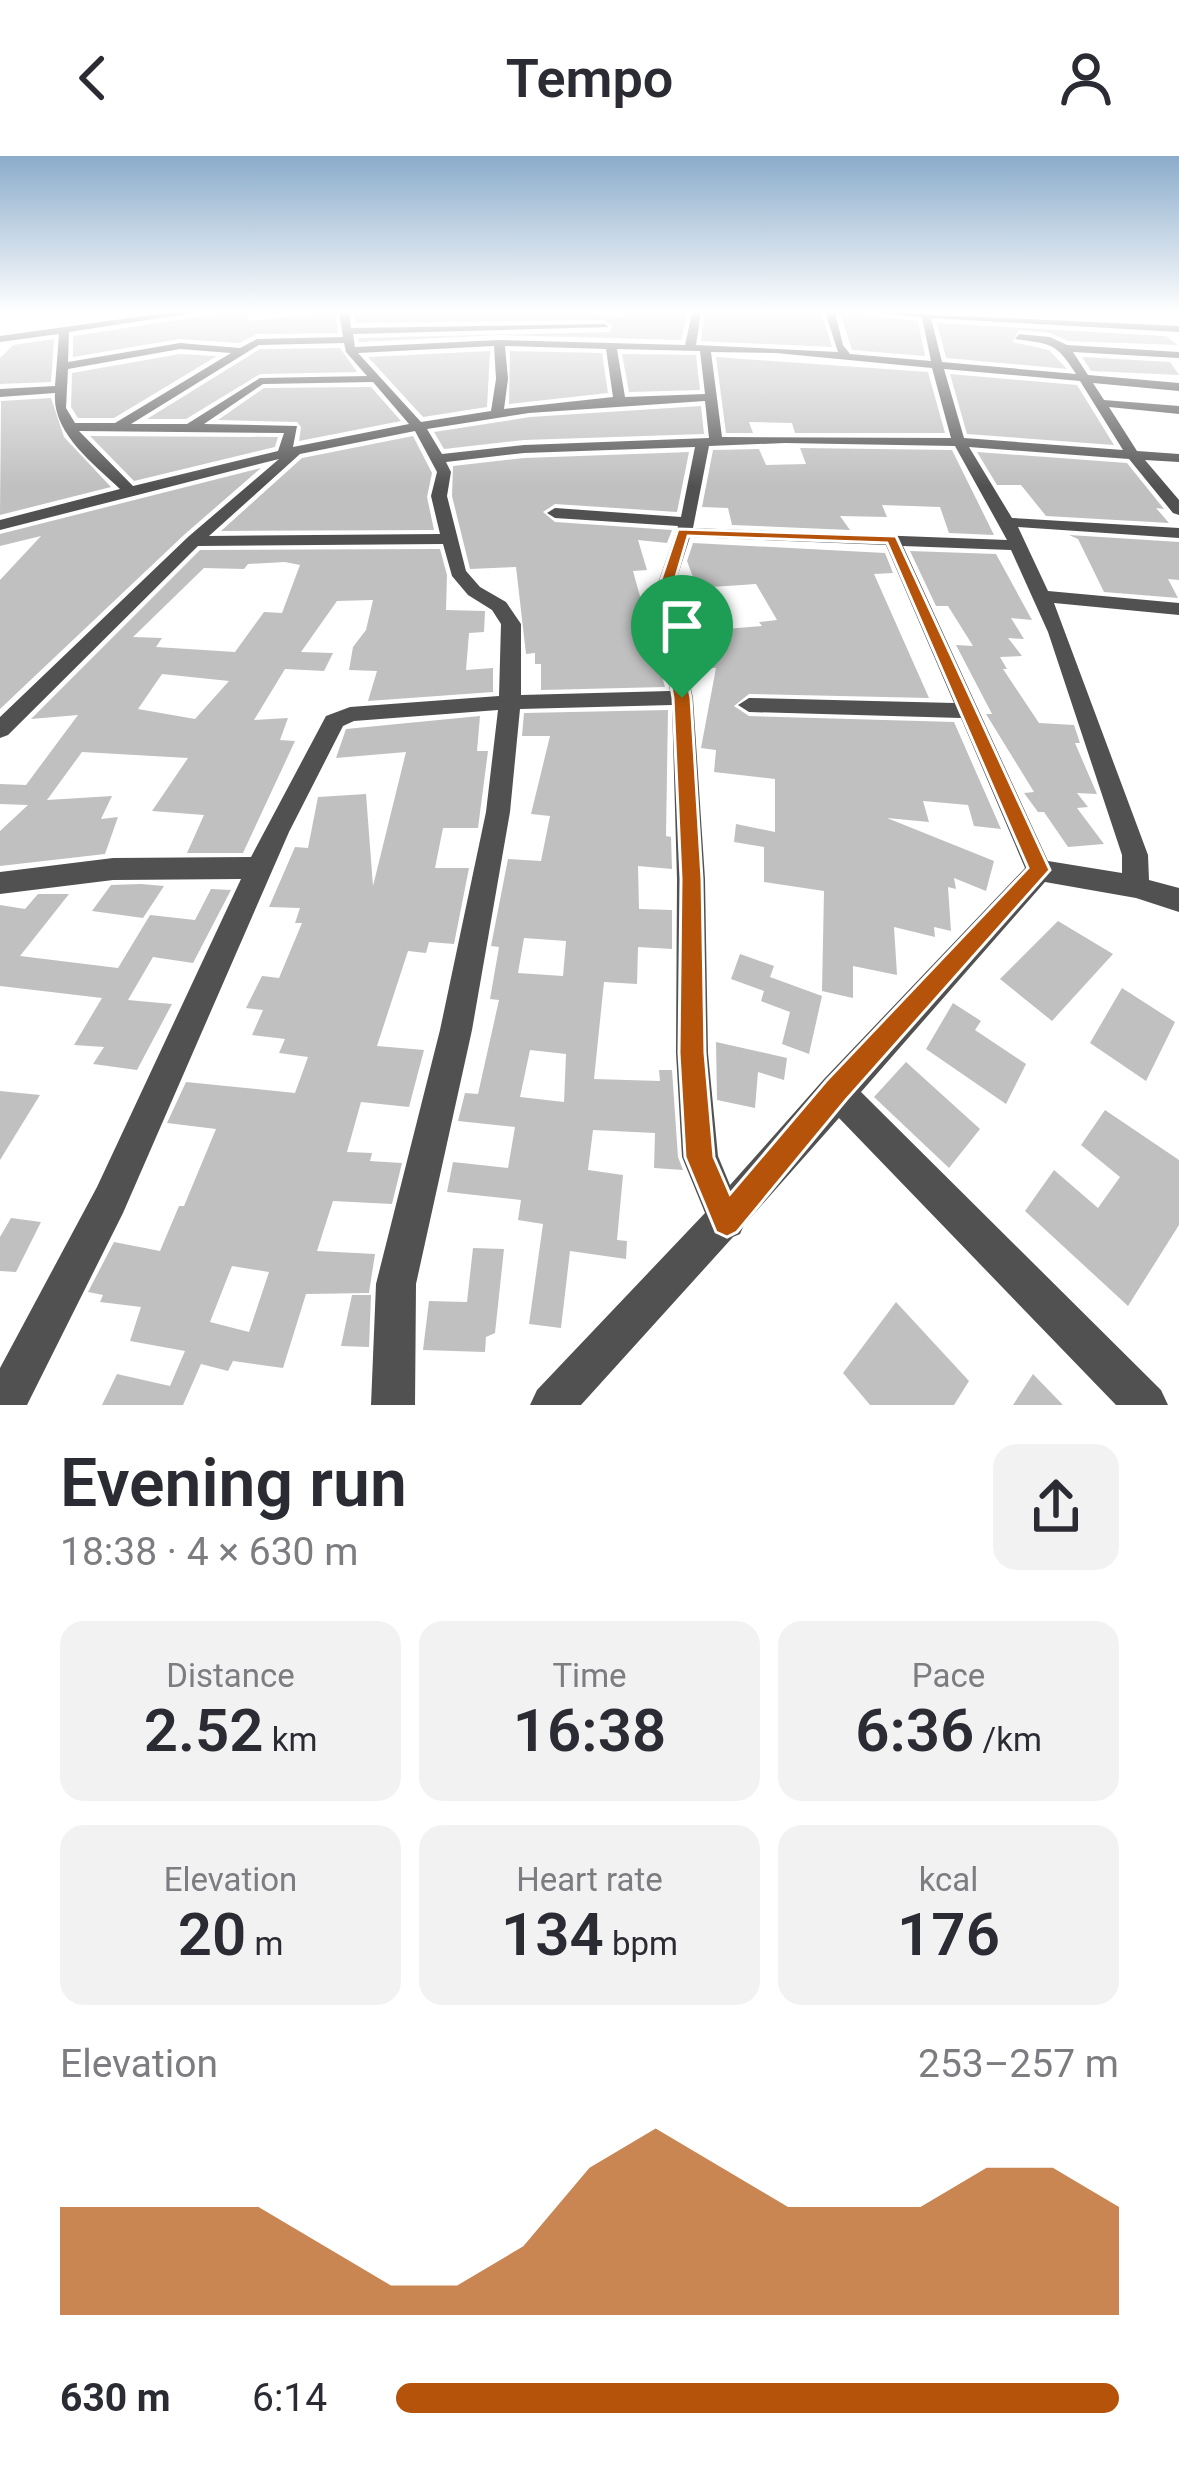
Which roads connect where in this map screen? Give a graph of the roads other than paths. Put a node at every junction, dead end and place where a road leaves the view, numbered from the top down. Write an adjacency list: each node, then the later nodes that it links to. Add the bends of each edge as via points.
1 (62, 370): 13 (street)
2 (210, 370): 20 (street)
3 (368, 370): 10 (street)
4 (501, 370): 19 (street)
5 (612, 370): 16 (street)
6 (710, 370): 15 (street)
7 (938, 370): 24 (street)
8 (974, 370): 11 (street)
9 (1078, 370): 11 (street)
10 (373, 379): 22 (street); 23 (street, via 260,381)
11 (1083, 380): 12 (street); 17 (street)
12 (1179, 387)
13 (60, 389): 14 (street); 21 (street)
14 (0, 393)
15 (709, 397): 16 (street); 25 (street)
16 (619, 399): 19 (street)
17 (1100, 403): 18 (street); 26 (street)
18 (1179, 410)
19 (497, 414): 22 (street)
20 (121, 424): 21 (street); 23 (street)
21 (70, 427): 30 (street)
22 (415, 428): 27 (street); 29 (street)
23 (187, 430): 27 (street, via 292,429)
24 (958, 442): 25 (street); 26 (street); 33 (street)
25 (709, 443): 29 (street); 35 (street)
26 (1131, 452): 28 (street); 31 (street)
27 (290, 453): 30 (street); 39 (street)
28 (1179, 458)
29 (434, 459): 37 (street, via 444,472 439,496)
30 (130, 491): 34 (street)
31 (1179, 509)
32 (555, 513): 35 (street)
33 (1007, 522): 36 (street); 40 (street)
34 (0, 525)
35 (685, 527): 38 (street); 43 (street, via 662,597)
36 (1179, 533)
37 (450, 539): 39 (street); 44 (street, via 458,572 511,624)
38 (892, 539): 40 (street); 46 (street)
39 (194, 541): 47 (street)
40 (1017, 545): 41 (street)
41 (1041, 596): 42 (street); 51 (street, via 1135,855)
42 (1179, 610)
43 (682, 698): 44 (street); 54 (street, via 700,1157)
44 (510, 702): 48 (street, via 334,721); 56 (street, via 457,1030 396,1284)
45 (749, 705): 46 (street)
46 (966, 711): 49 (street)
47 (0, 730)
48 (260, 868): 50 (street, via 113,869); 55 (street, via 110,1199)
49 (1040, 870): 51 (street); 53 (street)
50 (0, 883)
51 (1136, 887): 52 (street)
52 (1179, 900)
53 (836, 1091): 54 (street); 58 (street)
54 (727, 1222): 57 (street)
55 (4, 1405)
56 (393, 1405)
57 (552, 1405)
58 (1146, 1405)

